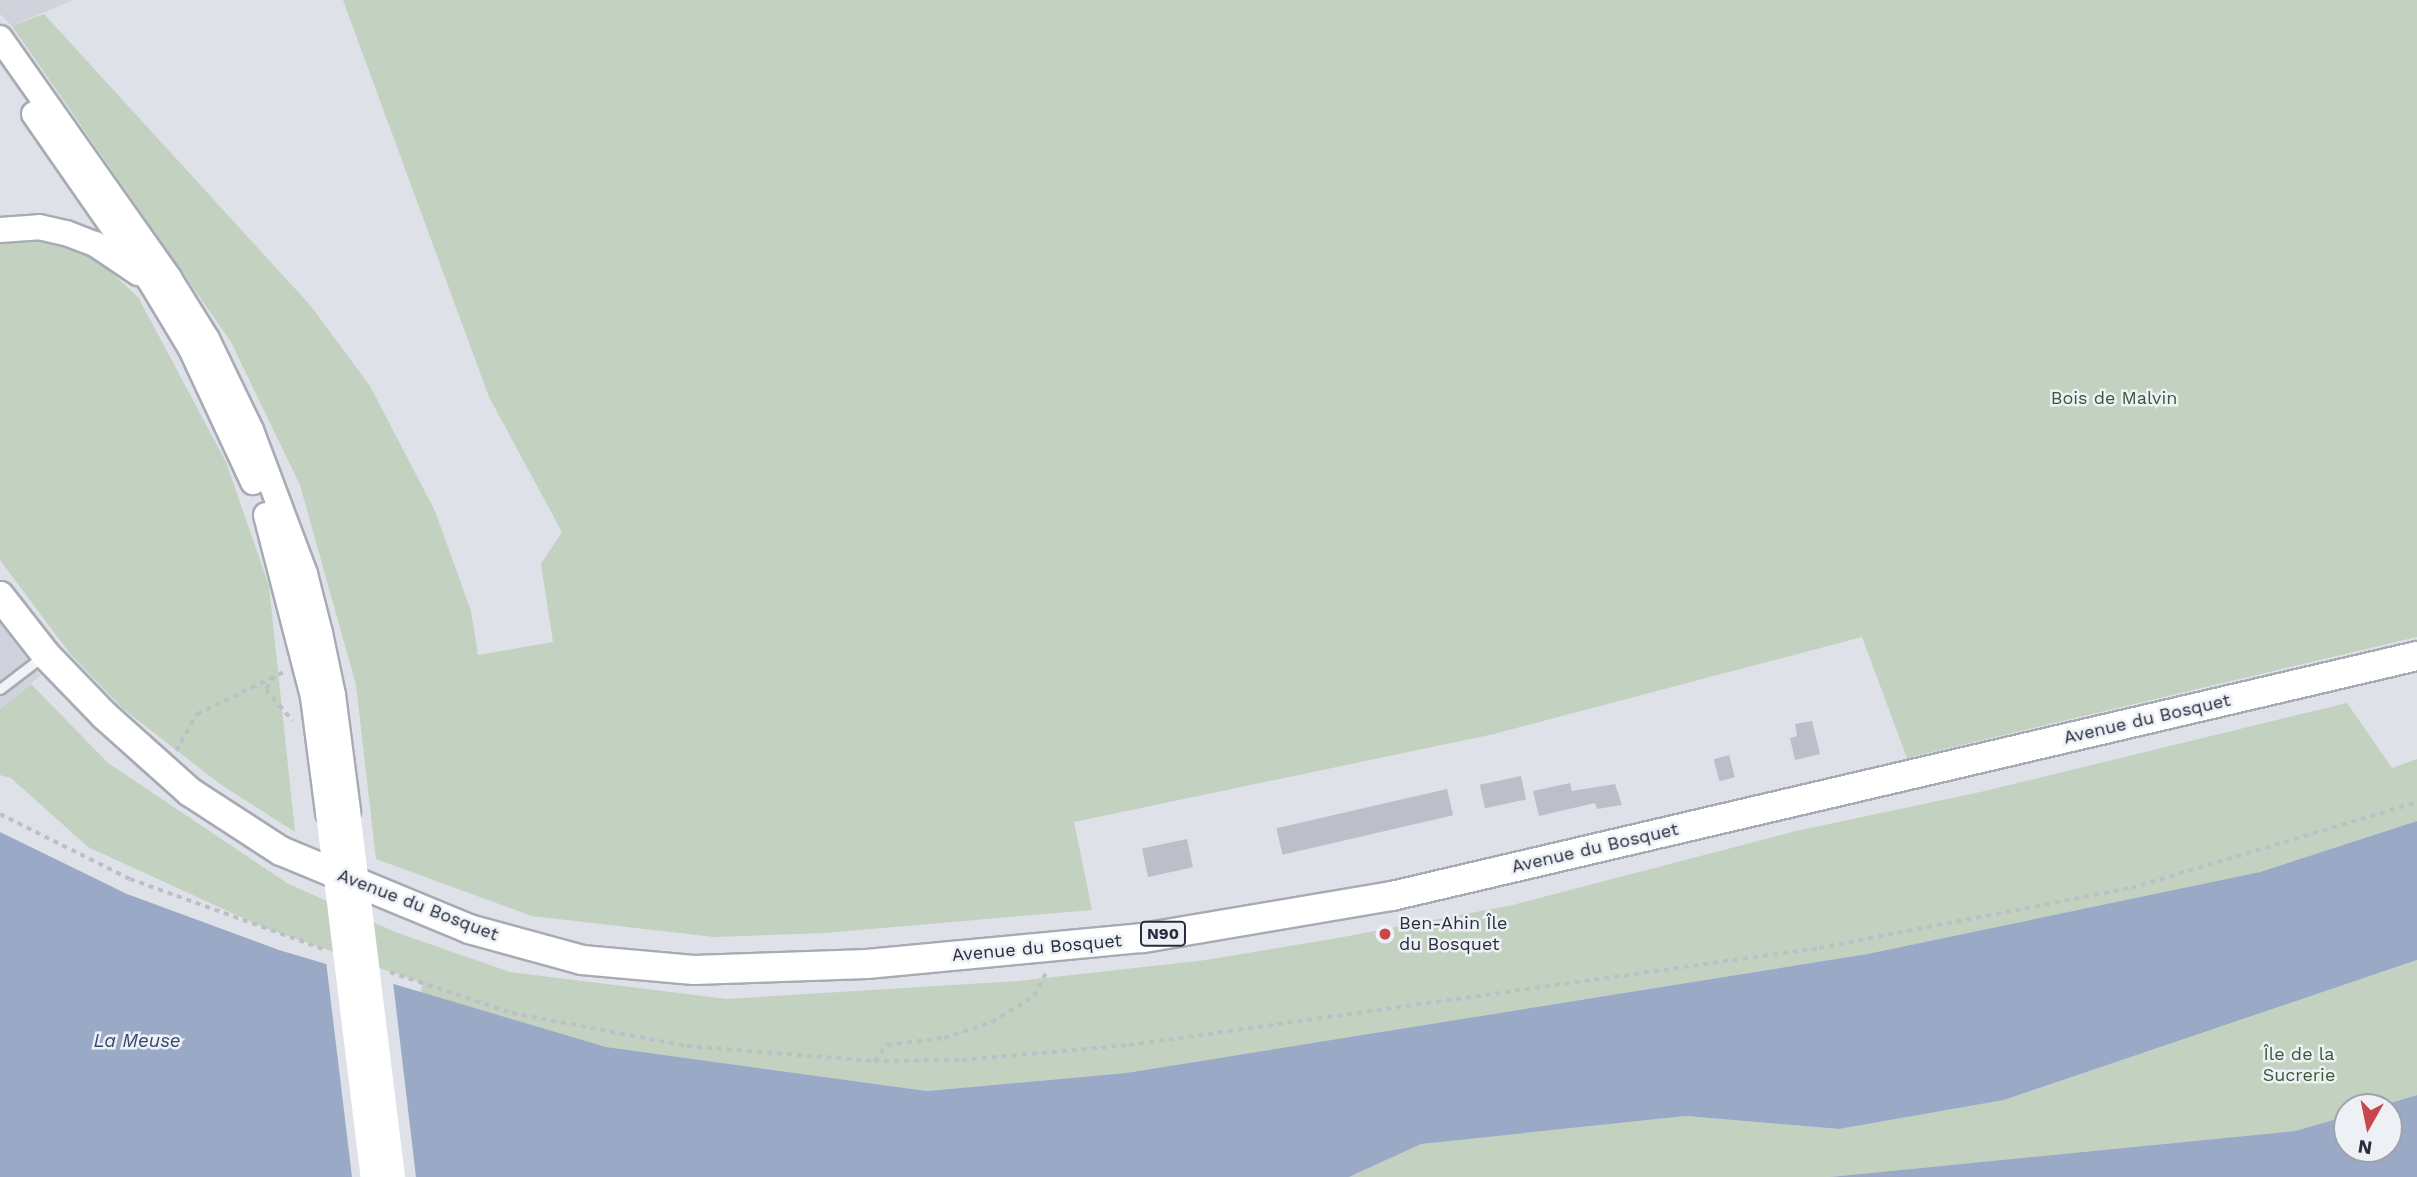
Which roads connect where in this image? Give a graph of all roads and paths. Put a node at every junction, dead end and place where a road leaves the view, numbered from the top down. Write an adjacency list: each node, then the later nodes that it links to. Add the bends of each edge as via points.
1 (0, 38): 12 (main road, via 169,278 207,340 251,430 311,598 333,695)
2 (0, 64): 4 (main road)
3 (0, 230): 4 (main road, via 39,227 95,243)
4 (152, 284): 12 (main road, via 202,372 270,525)
5 (0, 596): 6 (main road, Avenue du Bosquet / N90)
6 (46, 655): 9 (lane); 10 (main road, Avenue du Bosquet / N90)
7 (2417, 656): 14 (main road, Avenue du Bosquet / N90, via 1392,896 1143,938)
8 (295, 666): 10 (path, via 197,714)
9 (0, 689)
10 (165, 769): 14 (main road, Avenue du Bosquet / N90, via 191,792 281,851 469,929 582,960 707,970 867,964)
11 (2417, 802): 17 (path, via 2131,888 1819,948 1129,1045 962,1060)
12 (338, 812): 18 (main road, bridge); 19 (main road, bridge)
13 (0, 814): 15 (path, via 130,879)
14 (1061, 946): 17 (path, via 1034,996 992,1022 944,1038 887,1045)
15 (325, 950)
16 (384, 970): 17 (path, via 512,1013 660,1041)
17 (874, 1061)
18 (373, 1177)
19 (393, 1177)

